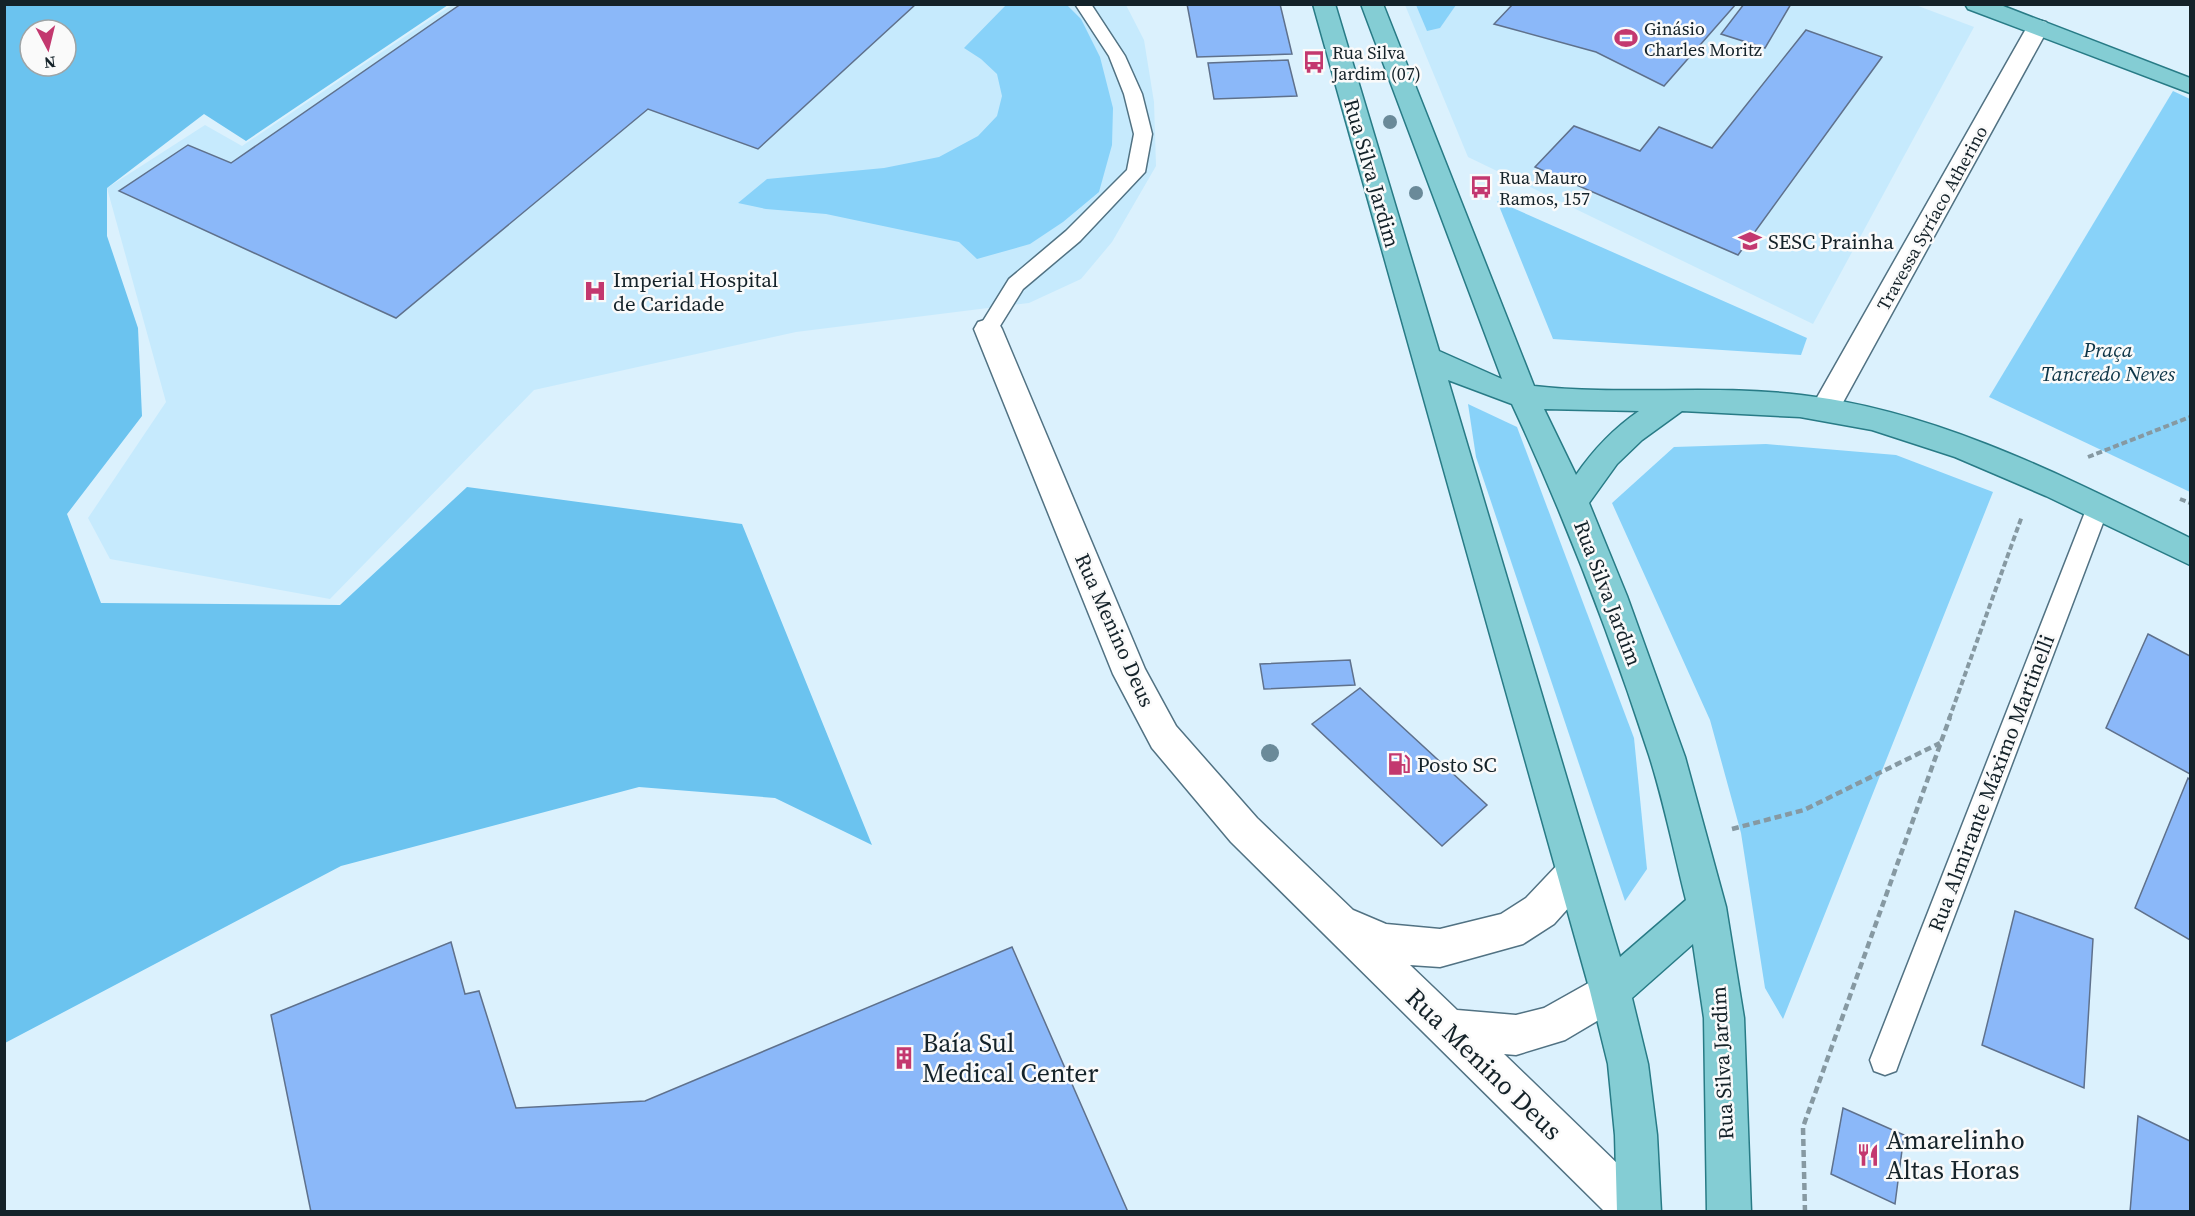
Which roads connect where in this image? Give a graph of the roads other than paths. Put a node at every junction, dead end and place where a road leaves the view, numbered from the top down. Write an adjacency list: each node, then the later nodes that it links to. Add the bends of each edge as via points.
1 (1083, 4): 7 (lane, via 1117,56 1133,94 1143,134 1136,172 1073,236 1016,284)
2 (1324, 4): 8 (main road, Rua Silva Jardim)
3 (1372, 4): 9 (main road, Rua Silva Jardim)
4 (1976, 4): 5 (main road)
5 (2038, 27): 6 (main road); 11 (street, Travessa Syríaco Atherino)
6 (2190, 86)
7 (988, 329): 17 (street, Rua Menino Deus, via 1130,674 1164,737 1244,830)
8 (1425, 357): 9 (main road, via 1488,386); 15 (main road, Rua Silva Jardim)
9 (1523, 395): 10 (main road); 12 (main road, Rua Silva Jardim)
10 (1676, 400): 11 (main road, via 1755,401); 12 (main road, via 1606,456)
11 (1825, 409): 13 (main road, via 1902,427 2035,477)
12 (1573, 502): 16 (main road, Rua Silva Jardim, via 1631,649 1667,757)
13 (2098, 507): 14 (main road); 20 (lane, Rua Almirante Máximo Martinelli)
14 (2190, 552)
15 (1575, 873): 17 (street, Rua Menino Deus, via 1540,911 1509,931 1440,948 1382,943); 18 (main road, Rua Silva Jardim)
16 (1707, 907): 18 (main road); 22 (main road, Rua Silva Jardim, via 1724,1018)
17 (1332, 916): 19 (street, Rua Menino Deus)
18 (1610, 991): 19 (street, via 1551,1026 1516,1035); 21 (main road, Rua Silva Jardim, via 1628,1064 1636,1135)
19 (1448, 1029): 21 (street, Rua Menino Deus)
20 (1885, 1060)
21 (1638, 1212)
22 (1729, 1212)

